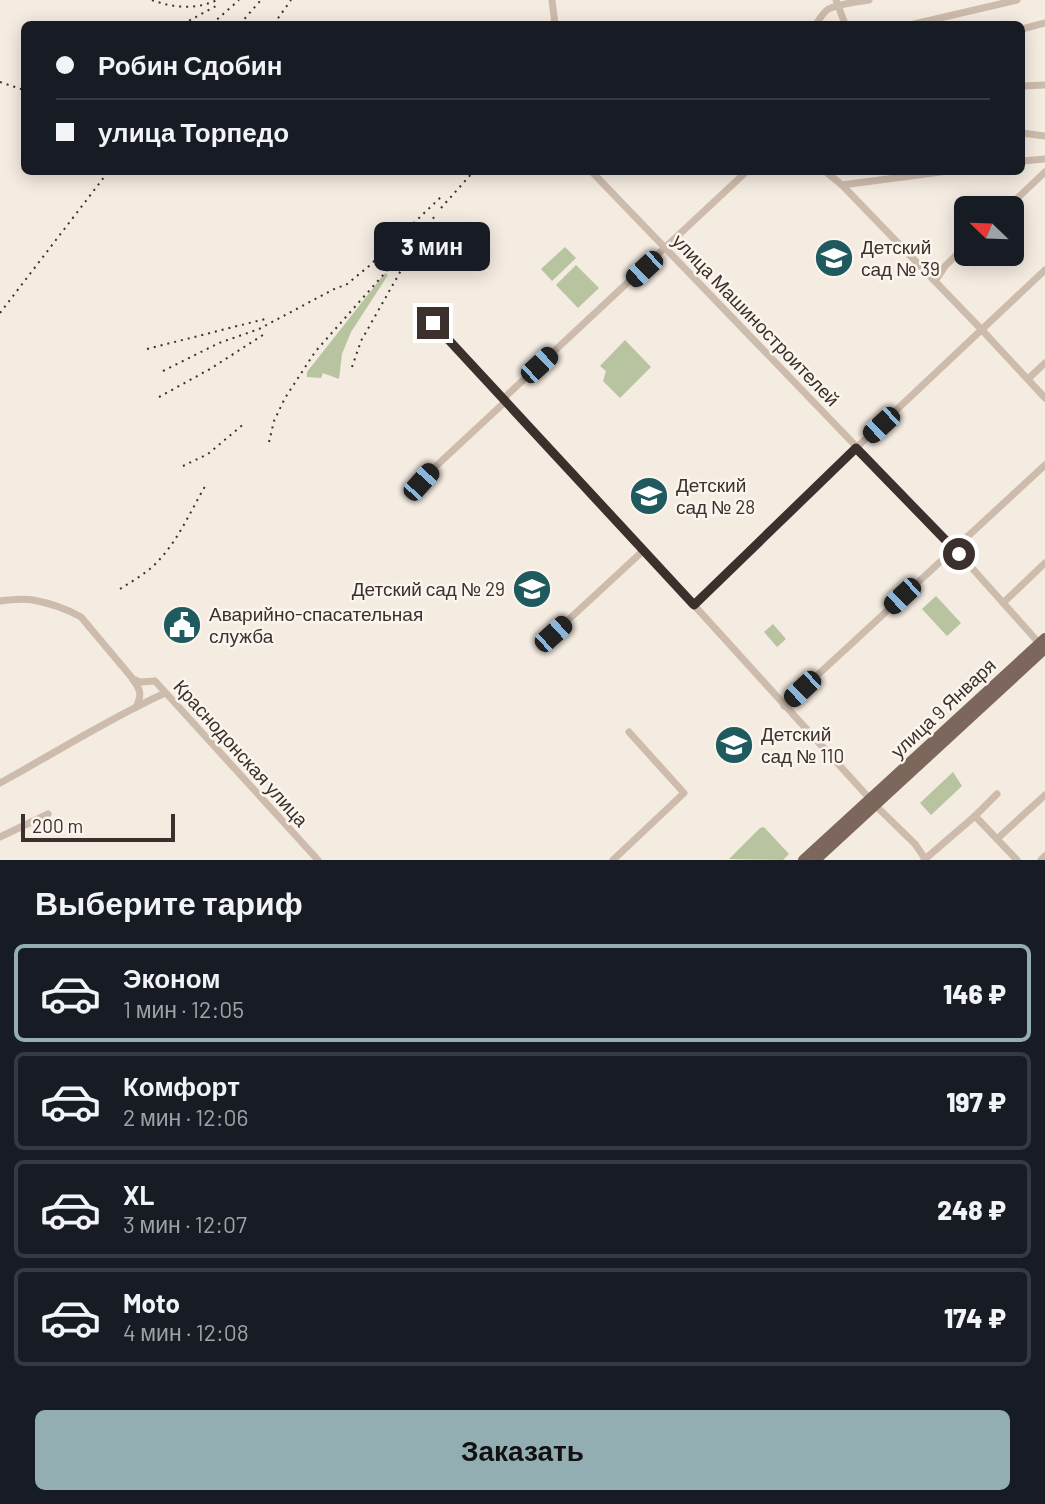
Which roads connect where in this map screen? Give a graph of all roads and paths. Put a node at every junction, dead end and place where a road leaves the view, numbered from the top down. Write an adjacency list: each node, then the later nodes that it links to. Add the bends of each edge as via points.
1 (552, 0): 5 (street)
2 (869, 0): 4 (street)
3 (1017, 0): 8 (street)
4 (836, 2): 6 (street); 7 (street)
5 (555, 21)
6 (818, 21)
7 (844, 21)
8 (927, 21)
9 (1045, 23): 10 (street)
10 (1025, 28)
11 (1045, 85): 12 (street)
12 (1025, 86)
13 (1025, 133): 14 (street)
14 (1045, 136)
15 (1045, 159): 16 (street)
16 (1025, 161)
17 (1045, 172): 23 (street)
18 (595, 175): 24 (street, улица Машиностроителей)
19 (743, 175): 24 (street)
20 (830, 175): 22 (street)
21 (918, 175): 22 (street)
22 (842, 185): 27 (street)
23 (1020, 196)
24 (665, 247): 33 (street); 34 (street, улица Машиностроителей)
25 (954, 257): 27 (street)
26 (1045, 270): 29 (street)
27 (936, 281): 29 (street)
28 (433, 323): 33 (street)
29 (982, 330): 31 (street); 34 (street)
30 (1045, 363): 31 (street)
31 (1028, 379): 32 (street)
32 (1045, 398)
33 (505, 399): 36 (street); 38 (street)
34 (856, 448): 37 (street, улица Машиностроителей); 42 (street)
35 (1045, 465): 37 (street)
36 (421, 482)
37 (954, 548): 41 (street, улица Машиностроителей); 47 (street)
38 (644, 550): 42 (street); 43 (street)
39 (1045, 563): 41 (street)
40 (0, 601): 45 (street, via 33,600 81,617)
41 (1003, 603): 44 (street, улица Машиностроителей)
42 (694, 605): 47 (street)
43 (553, 634)
44 (1044, 645): 53 (main road, улица 9 Января)
45 (132, 679): 46 (street, Краснодонская улица, via 155,681); 48 (street, via 141,694)
46 (165, 693): 48 (street); 59 (street, Краснодонская улица)
47 (784, 706): 53 (street)
48 (136, 707): 50 (street)
49 (629, 732): 60 (street, via 684,793)
50 (0, 783)
51 (997, 794): 55 (street)
52 (1045, 795): 57 (street)
53 (873, 802): 61 (main road, улица 9 Января); 62 (main road, улица 9 Января); 63 (street)
54 (48, 814): 56 (street)
55 (975, 816): 57 (street); 63 (street)
56 (0, 837)
57 (997, 839): 64 (street)
58 (1045, 856): 65 (street)
59 (318, 860)
60 (614, 860)
61 (803, 860)
62 (816, 860)
63 (925, 860)
64 (1017, 860)
65 (1041, 860)

